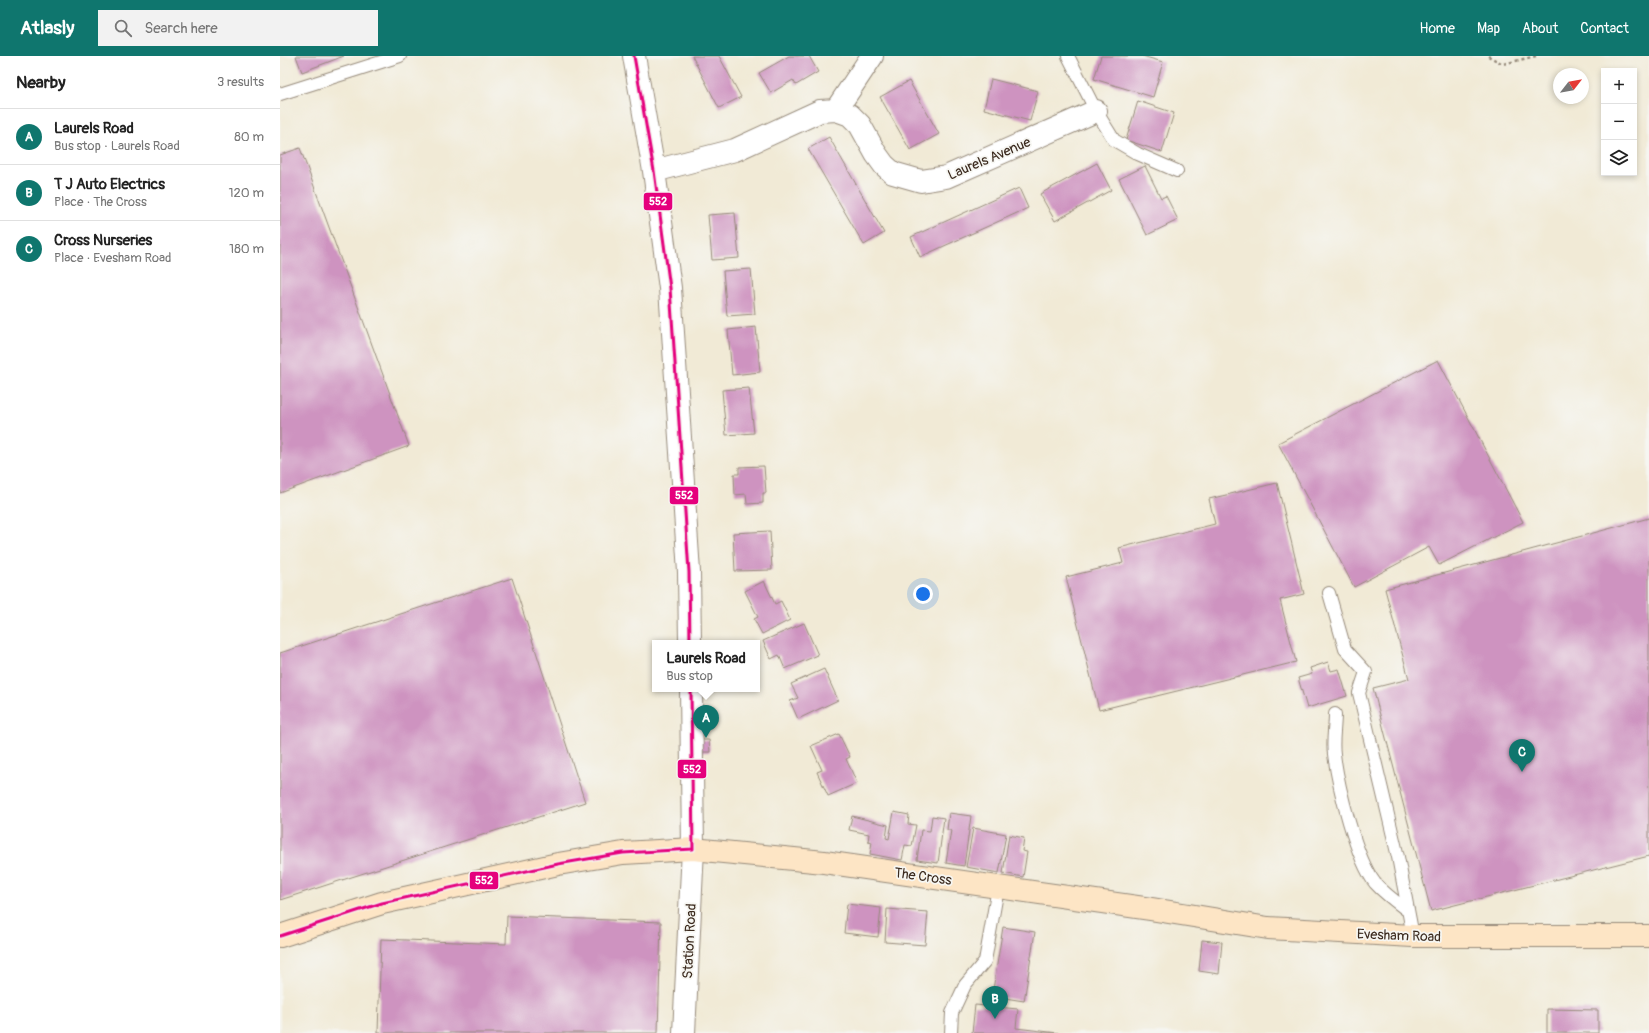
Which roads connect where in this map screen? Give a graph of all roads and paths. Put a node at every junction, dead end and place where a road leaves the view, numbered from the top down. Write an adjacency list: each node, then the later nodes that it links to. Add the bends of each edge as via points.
1 (400, 56): 7 (lane)
2 (634, 56): 10 (street)
3 (872, 56): 8 (street)
4 (1068, 56): 9 (lane)
5 (1488, 56): 6 (path, via 1503,64)
6 (1536, 56)
7 (280, 94)
8 (836, 110): 9 (street, Laurels Avenue, via 850,116 860,125 876,154 893,173 921,181 946,177); 10 (street, via 820,111 735,150)
9 (1096, 111): 11 (lane, via 1114,140)
10 (654, 171): 13 (street, via 670,288 689,572)
11 (1176, 171)
12 (1329, 593): 19 (lane, via 1345,649 1366,672 1359,693 1398,856)
13 (690, 640)
14 (691, 692): 16 (street, Station Road)
15 (1335, 714): 19 (lane, via 1334,753 1344,803 1361,857 1374,882)
16 (693, 849): 17 (main road, The Cross, via 824,862); 20 (main road, via 623,853 558,864 382,903); 23 (street, Station Road)
17 (998, 888): 18 (main road, The Cross); 24 (lane, via 985,961 965,985 952,1013)
18 (1151, 909): 21 (main road, Evesham Road, via 1268,928)
19 (1408, 911): 21 (lane)
20 (280, 936)
21 (1413, 936): 22 (main road, Evesham Road)
22 (1649, 936)
23 (684, 1033)
24 (951, 1033)

